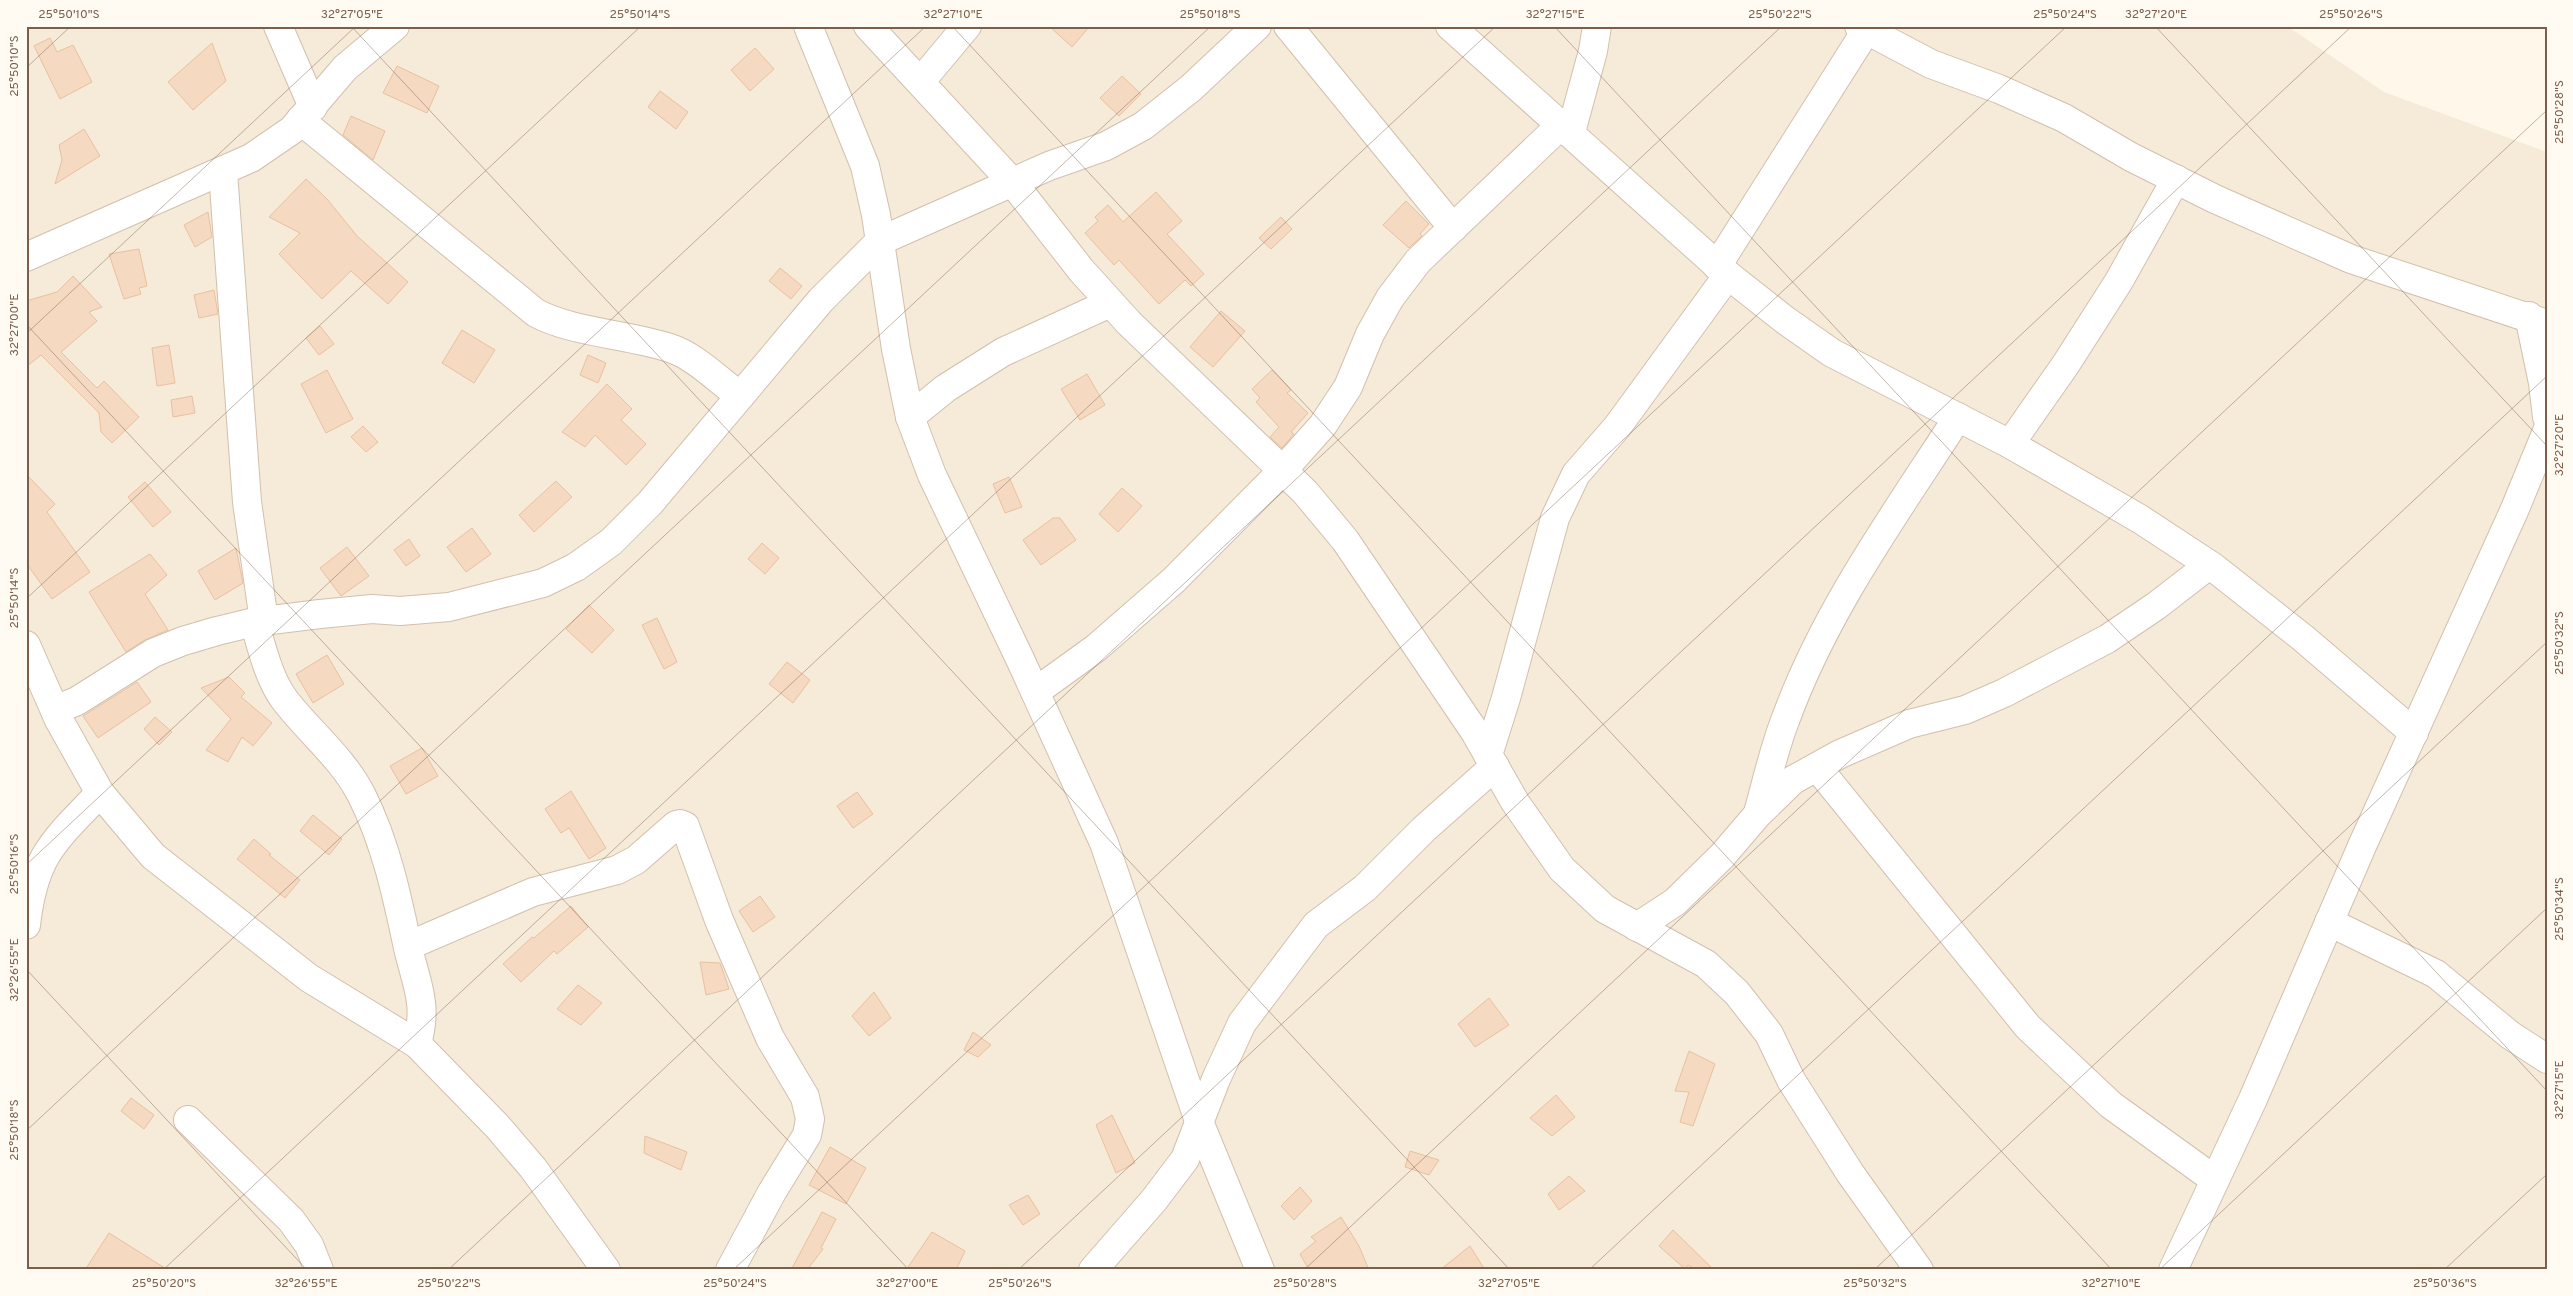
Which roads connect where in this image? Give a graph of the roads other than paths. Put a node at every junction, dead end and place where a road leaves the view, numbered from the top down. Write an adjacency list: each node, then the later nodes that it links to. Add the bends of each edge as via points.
1 (278, 26): 12 (street)
2 (395, 26): 12 (street, via 345,68)
3 (808, 26): 18 (street, via 865,166)
4 (868, 26): 11 (street)
5 (967, 26): 11 (street)
6 (1256, 26): 16 (street, via 1191,88 1143,126 1106,146)
7 (1288, 26): 17 (street)
8 (1450, 26): 13 (street)
9 (1597, 26): 13 (street, via 1593,51)
10 (1865, 28): 15 (street, via 1931,64 2064,118); 20 (street)
11 (921, 82): 16 (street)
12 (306, 114): 14 (street, via 292,130 270,146); 23 (street, via 536,313 555,323 672,348)
13 (1566, 128): 17 (street); 20 (street)
14 (223, 172): 19 (street); 31 (street)
15 (2176, 179): 22 (street, via 2351,259); 28 (street, via 2119,281)
16 (1013, 183): 18 (street); 21 (street)
17 (1453, 228): 29 (street, via 1418,261 1390,298 1370,334 1348,387 1323,425)
18 (880, 241): 23 (street, via 821,300); 24 (street)
19 (26, 257)
20 (1722, 270): 25 (street, via 1832,353); 36 (street, via 1617,427 1576,474 1555,518)
21 (1110, 303): 24 (street, via 1003,352 946,388); 29 (street)
22 (2538, 320): 26 (street)
23 (740, 396): 31 (street, via 650,503 611,542 576,567 543,583 449,607 400,611 372,608)
24 (910, 417): 33 (street, via 932,475)
25 (1958, 417): 28 (street); 39 (street, via 1861,567 1820,641 1786,718)
26 (2547, 417)
27 (2547, 431): 35 (street)
28 (2010, 444): 30 (street, via 2140,519)
29 (1283, 470): 33 (street, via 1167,586 1096,648); 36 (street, via 1345,540)
30 (2209, 565): 35 (street, via 2303,638); 37 (street, via 2107,639 2004,693 1965,710 1909,724)
31 (259, 621): 34 (street, via 183,641 153,653 76,701); 43 (street, via 272,677 284,698 331,751 362,796 392,872)
32 (26, 645): 34 (street)
33 (1035, 692): 47 (street, via 1104,843)
34 (55, 710): 38 (street)
35 (2414, 733): 40 (street)
36 (1491, 760): 42 (street, via 1515,802 1562,869 1605,908); 47 (street, via 1365,888 1316,925 1242,1023 1216,1079)
37 (1817, 767): 39 (street, via 1792,780); 48 (street, via 2028,1027 2111,1105)
38 (100, 793): 41 (street, via 47,850 32,885); 44 (street, via 153,856 219,909 309,978)
39 (1758, 814): 42 (street, via 1722,856 1675,902)
40 (2329, 922): 45 (street, via 2436,974 2510,1035); 48 (street)
41 (26, 925)
42 (1637, 927): 54 (street, via 1706,964 1737,992 1769,1034 1791,1080 1850,1173)
43 (408, 946): 44 (street, via 423,1003); 51 (street, via 533,892 616,870 636,860 676,825 685,826 718,920 770,1038 805,1098 810,1119 807,1135)
44 (417, 1044): 50 (street, via 449,1074 533,1168)
45 (2547, 1059)
46 (188, 1120): 49 (street, via 290,1220 308,1244)
47 (1200, 1124): 52 (street, via 1185,1159); 53 (street)
48 (2215, 1180): 55 (street)
49 (319, 1270)
50 (606, 1270)
51 (730, 1270)
52 (1094, 1270)
53 (1260, 1270)
54 (1919, 1270)
55 (2173, 1270)

